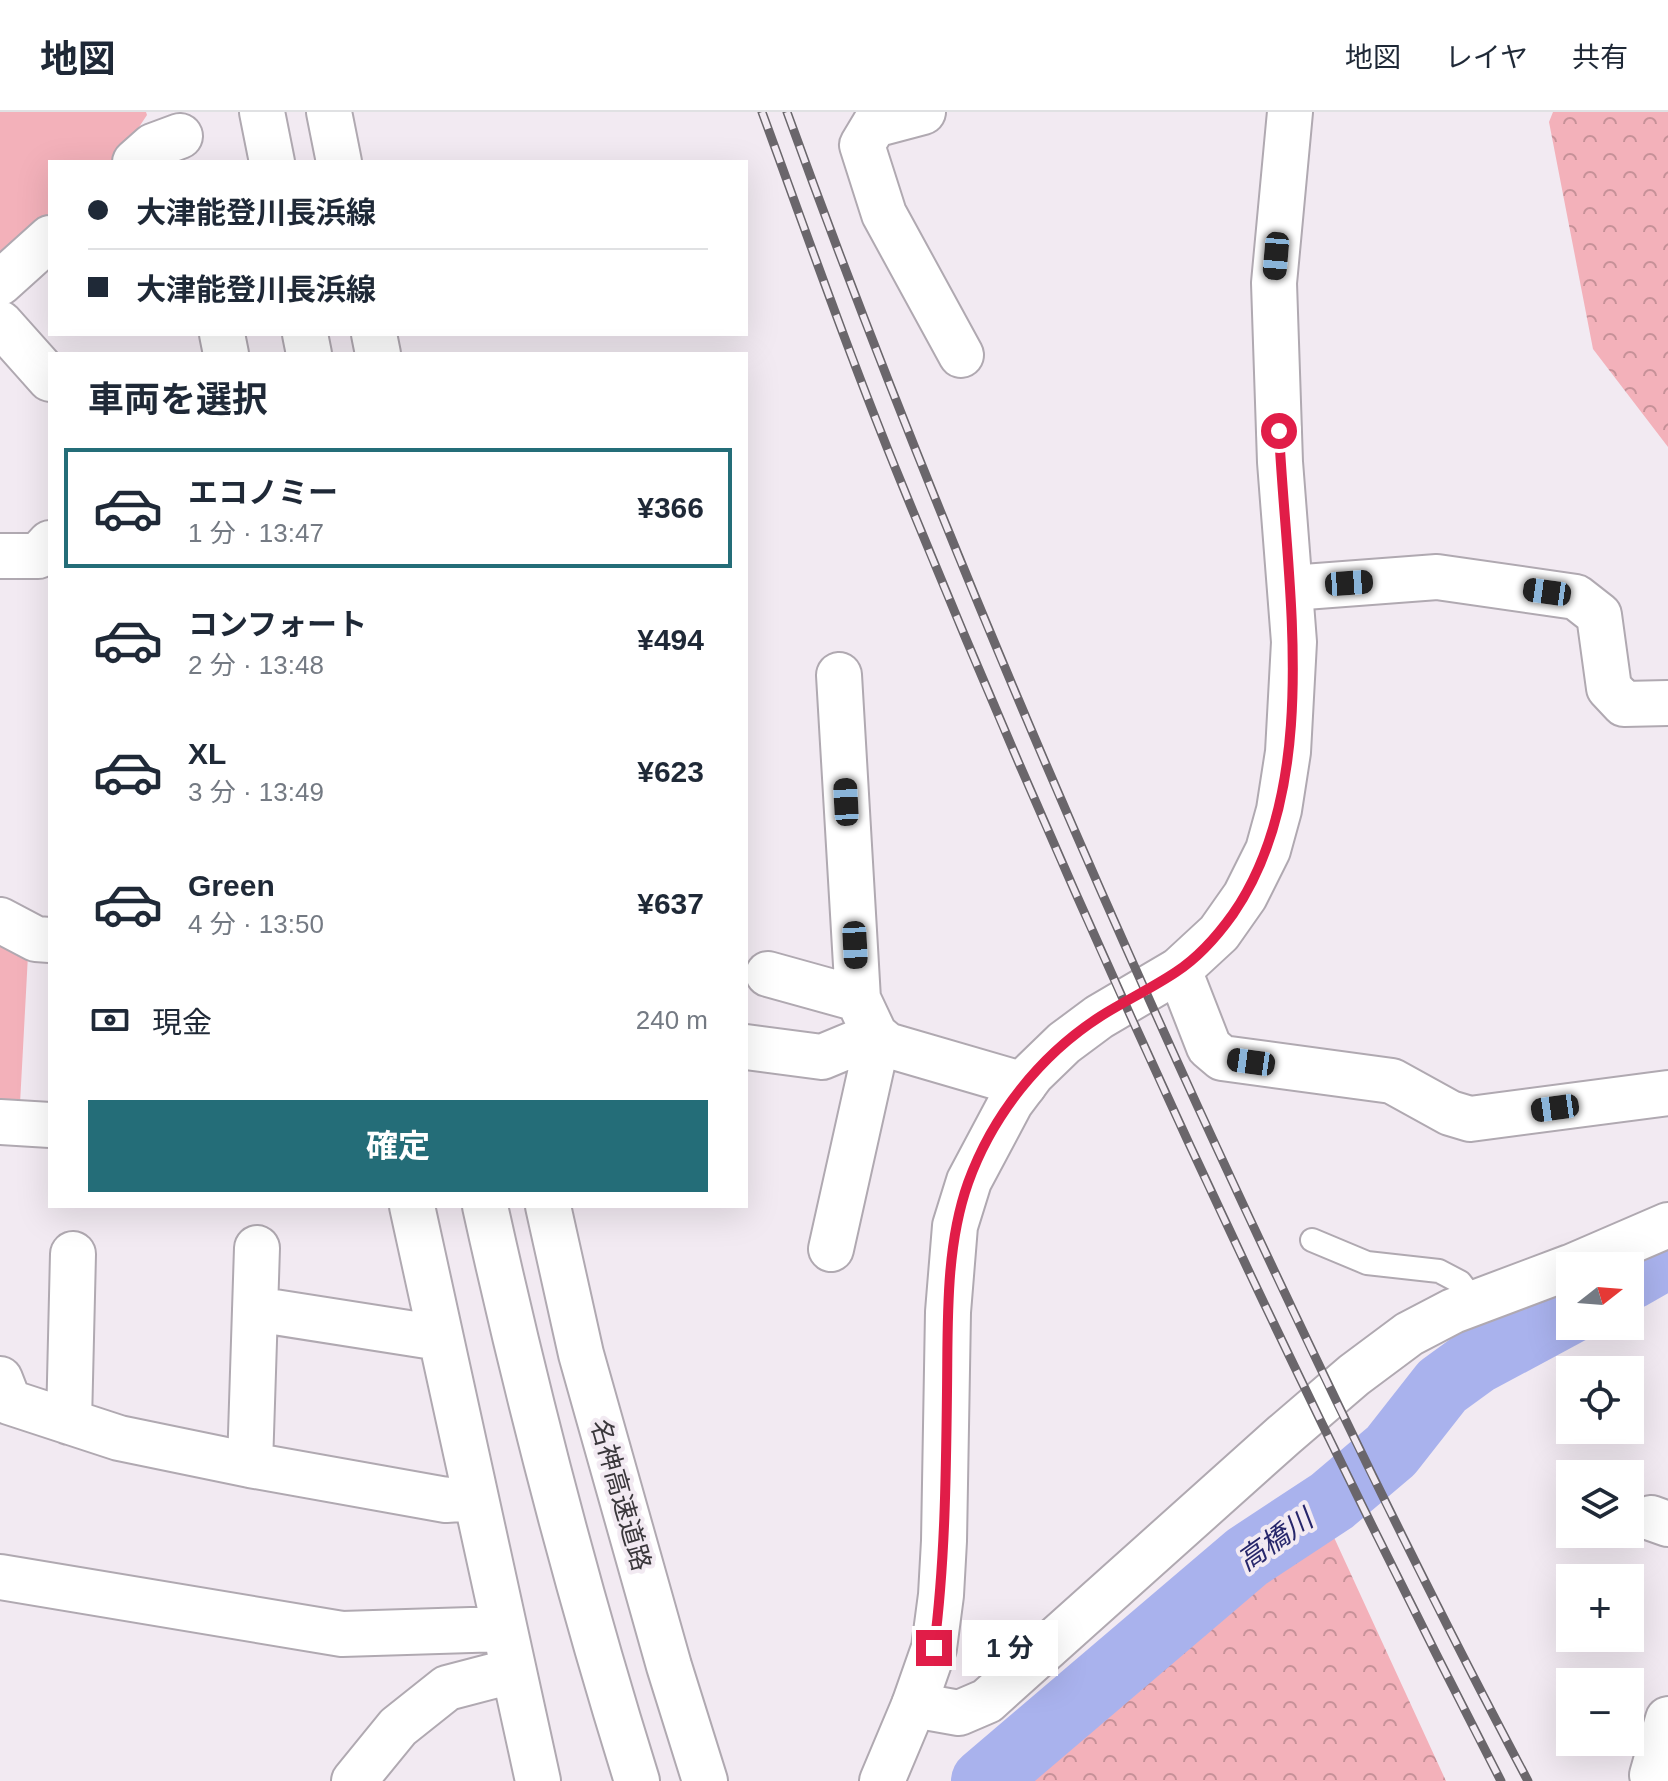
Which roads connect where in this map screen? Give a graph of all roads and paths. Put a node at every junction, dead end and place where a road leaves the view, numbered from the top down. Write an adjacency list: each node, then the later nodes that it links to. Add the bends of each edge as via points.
1 (262, 112): 7 (main road)
2 (329, 112): 8 (main road)
3 (923, 112): 12 (main road, via 874,125 862,145 884,214)
4 (1290, 112): 16 (main road, via 1274,283)
5 (180, 137): 6 (main road, via 153,146)
6 (137, 160)
7 (272, 160)
8 (339, 160)
9 (48, 240): 10 (main road)
10 (0, 283)
11 (0, 323): 13 (main road)
12 (961, 355)
13 (48, 377)
14 (48, 545): 15 (main road, via 38,556)
15 (0, 556)
16 (1291, 588): 18 (main road, via 1437,577 1576,597 1599,615 1609,688 1624,704); 21 (main road, via 1288,752 1268,850 1219,933)
17 (839, 675): 23 (main road)
18 (1668, 703)
19 (0, 920): 20 (main road)
20 (48, 940)
21 (1179, 970): 25 (main road, via 1099,1017 1064,1043); 26 (main road, via 1209,1047 1222,1058 1392,1081 1470,1119)
22 (768, 974): 23 (main road)
23 (866, 1017): 24 (main road, via 822,1057); 25 (main road, via 887,1045); 35 (main road, via 872,1065)
24 (748, 1047)
25 (1024, 1085): 49 (main road, via 969,1181 955,1226 941,1595 934,1648)
26 (1668, 1093)
27 (0, 1122): 28 (main road)
28 (48, 1125)
29 (412, 1208): 41 (main road)
30 (485, 1208): 54 (main road, via 522,1373)
31 (548, 1208): 55 (main road, 名神高速道路, via 581,1354)
32 (1668, 1225): 36 (main road)
33 (1312, 1240): 39 (lane, via 1367,1263 1439,1271 1460,1282)
34 (257, 1248): 40 (main road)
35 (831, 1249)
36 (1604, 1252)
37 (73, 1254): 43 (main road)
38 (1556, 1272): 39 (main road)
39 (1476, 1303): 49 (main road, via 1409,1334 1354,1375 987,1701 959,1713)
40 (255, 1309): 41 (main road); 44 (main road)
41 (440, 1338): 45 (main road)
42 (0, 1379): 43 (main road, via 9,1402)
43 (69, 1422): 44 (main road, via 119,1438)
44 (250, 1465): 45 (main road, via 446,1500)
45 (476, 1498): 47 (main road)
46 (0, 1577): 47 (main road, via 342,1634)
47 (503, 1629): 48 (main road)
48 (512, 1671): 52 (main road, via 447,1688 398,1727); 53 (main road)
49 (914, 1705): 56 (main road)
50 (1668, 1719): 51 (main road)
51 (1652, 1775)
52 (354, 1781)
53 (538, 1781)
54 (637, 1781)
55 (705, 1781)
56 (882, 1781)

